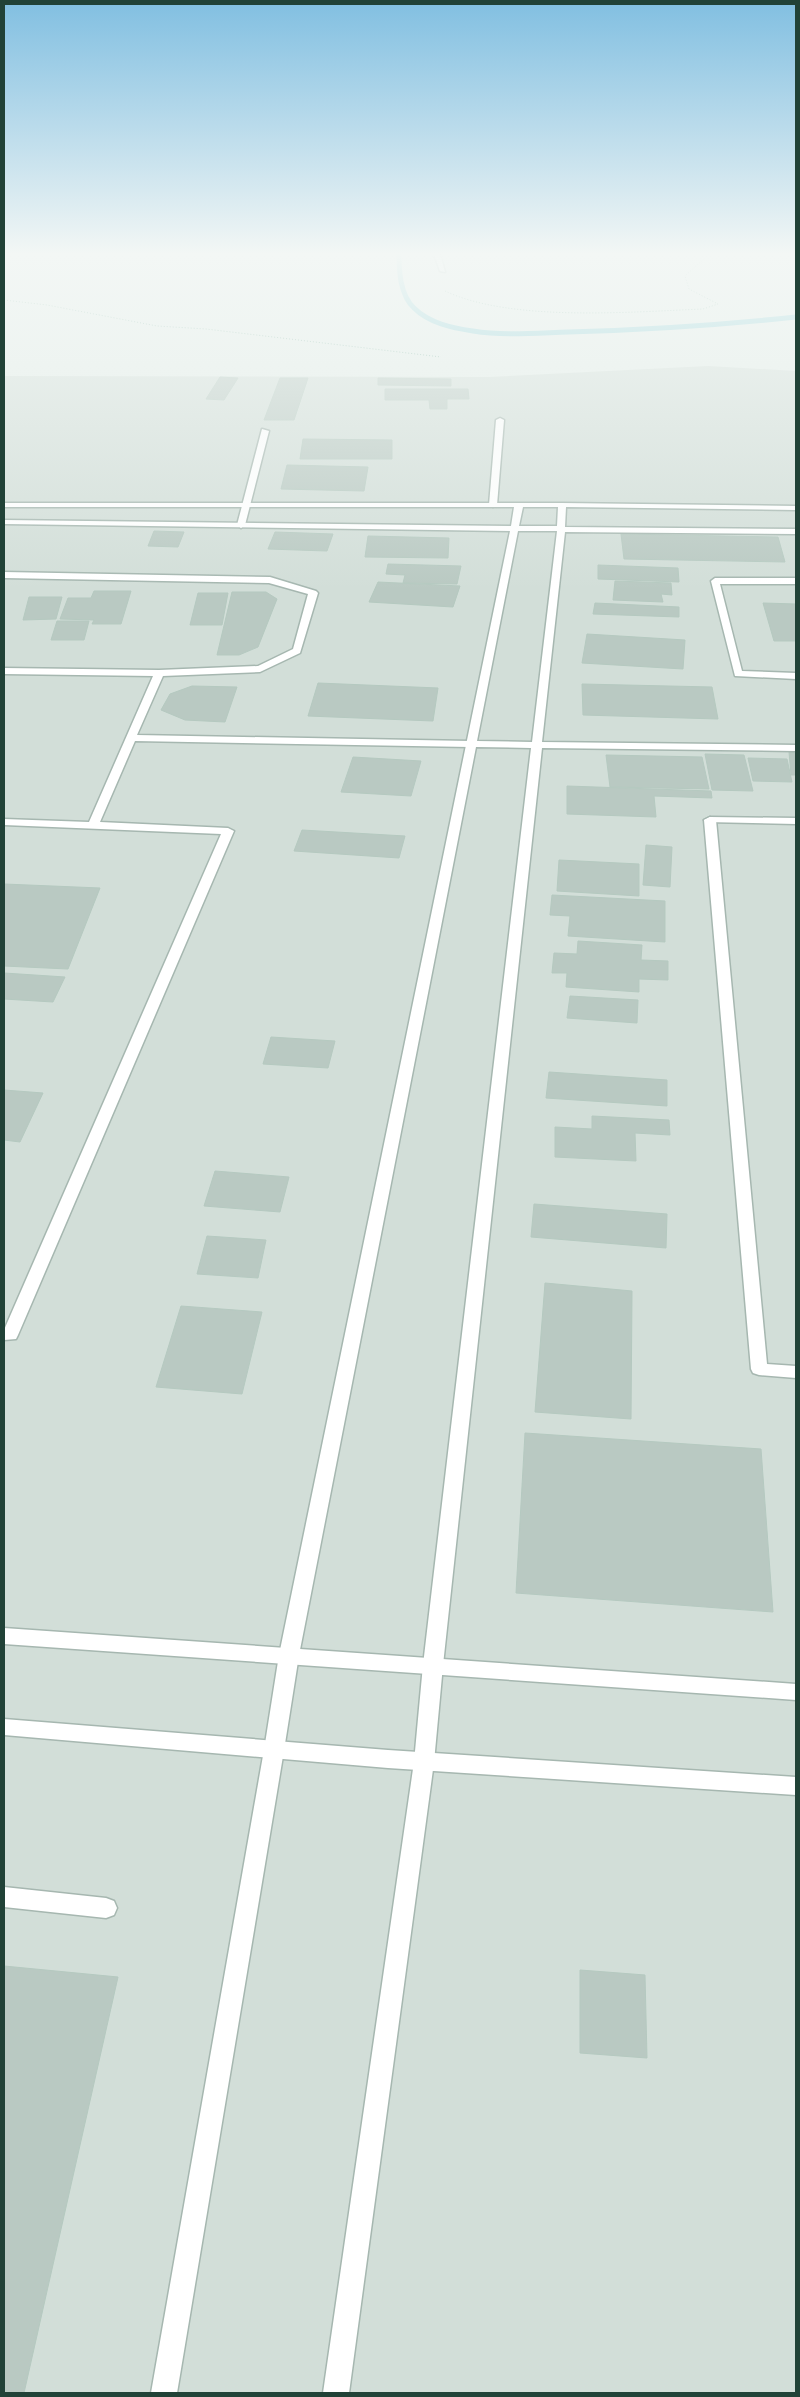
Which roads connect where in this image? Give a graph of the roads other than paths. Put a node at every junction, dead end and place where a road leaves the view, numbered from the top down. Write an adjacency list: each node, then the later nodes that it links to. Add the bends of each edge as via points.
1 (500, 420): 5 (street)
2 (265, 431): 4 (street)
3 (4, 505): 4 (street)
4 (246, 505): 5 (street); 10 (street)
5 (493, 505): 6 (street)
6 (519, 505): 7 (street); 11 (street)
7 (562, 505): 8 (street); 12 (street)
8 (796, 508)
9 (4, 522): 10 (street)
10 (241, 525): 11 (street)
11 (513, 529): 12 (street); 20 (street)
12 (562, 529): 13 (street); 21 (street)
13 (796, 532)
14 (4, 575): 17 (street, via 270,580 313,593 297,651 260,669)
15 (796, 581): 18 (street, via 715,581 738,674)
16 (4, 671): 17 (street)
17 (159, 673): 19 (street)
18 (796, 676)
19 (131, 738): 20 (street); 25 (street)
20 (470, 744): 21 (street); 29 (street)
21 (537, 745): 22 (street); 30 (street)
22 (796, 748)
23 (796, 821): 27 (street, via 710,820 758,1369)
24 (4, 822): 25 (street)
25 (93, 825): 26 (street, via 228,831 10,1336)
26 (4, 1335)
27 (796, 1372)
28 (4, 1636): 29 (street)
29 (290, 1655): 30 (street); 33 (street)
30 (433, 1665): 31 (street); 34 (street)
31 (796, 1692)
32 (4, 1727): 33 (street)
33 (274, 1750): 34 (street); 38 (street)
34 (424, 1762): 35 (street); 39 (street)
35 (796, 1786)
36 (4, 1897): 37 (street)
37 (106, 1908)
38 (164, 2393)
39 (336, 2393)

